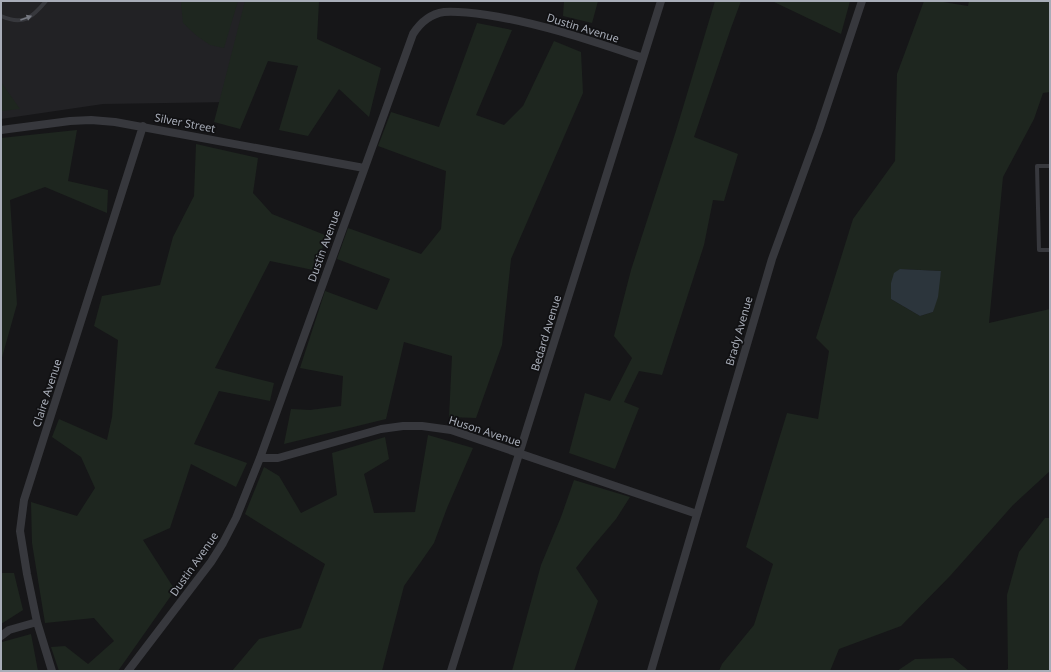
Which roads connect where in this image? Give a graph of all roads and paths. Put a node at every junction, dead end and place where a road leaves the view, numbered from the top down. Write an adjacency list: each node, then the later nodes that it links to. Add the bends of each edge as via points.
1 (46, 1): 4 (lane, one-way to 1, via 15,21 25,20 32,17)
2 (661, 1): 5 (street, Bedard Avenue)
3 (862, 1): 13 (street, Brady Avenue, via 772,259)
4 (1, 16)
5 (643, 58): 9 (street, Dustin Avenue, via 588,40 500,17 469,12 444,12 430,16 413,34); 11 (street, Bedard Avenue)
6 (143, 126): 7 (street, Silver Street, via 91,120); 9 (street, Silver Street); 14 (street, Claire Avenue, via 24,500 20,531)
7 (1, 130)
8 (1050, 166): 10 (lane, via 1037,166 1039,250)
9 (364, 168): 12 (street, Dustin Avenue)
10 (1050, 250)
11 (519, 454): 12 (street, Huson Avenue, via 450,430 403,426 382,429 278,458); 13 (street, Huson Avenue); 18 (street, Bedard Avenue)
12 (260, 458): 17 (street, Dustin Avenue, via 223,543)
13 (697, 514): 19 (street, Brady Avenue)
14 (37, 622): 15 (street, via 9,630); 16 (street, Claire Avenue)
15 (1, 636)
16 (52, 671)
17 (128, 671)
18 (451, 671)
19 (651, 671)

